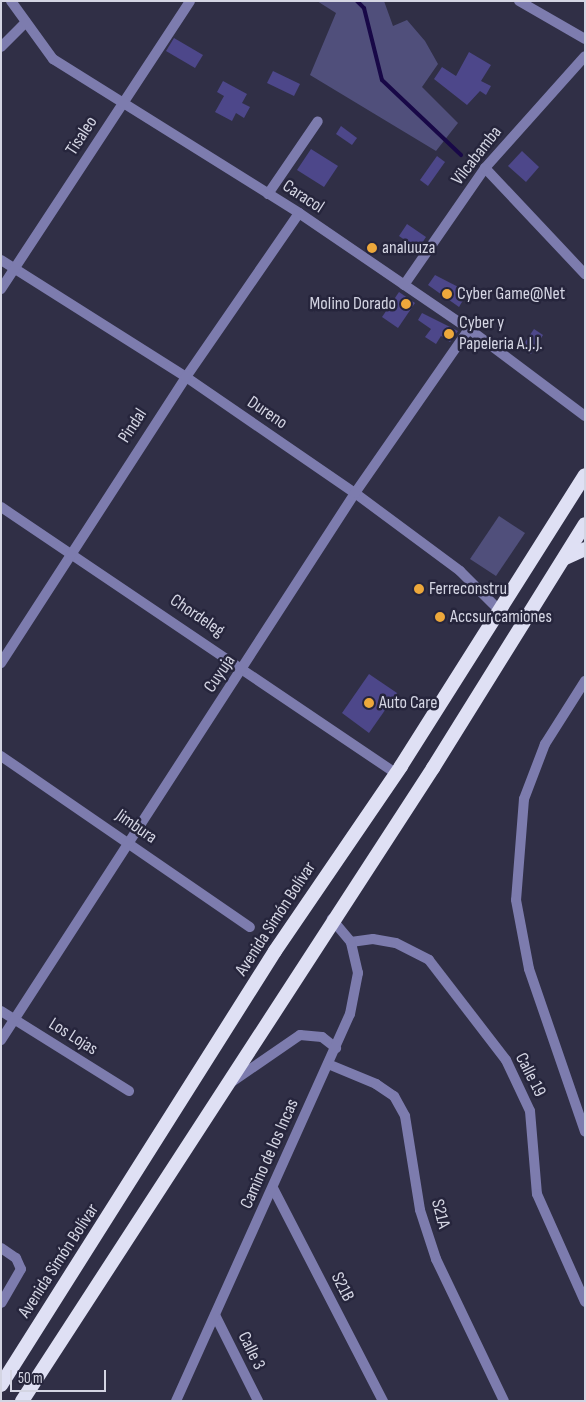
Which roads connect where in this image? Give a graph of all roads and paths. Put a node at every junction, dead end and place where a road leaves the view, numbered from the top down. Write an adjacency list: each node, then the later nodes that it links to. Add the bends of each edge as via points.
1 (11, 1): 4 (street, Caracol)
2 (190, 1): 8 (street, Tisaleo)
3 (519, 1): 5 (street)
4 (26, 22): 6 (street); 8 (street, Caracol, via 46,54)
5 (585, 39)
6 (1, 47)
7 (585, 56): 10 (street, Vilcabamba)
8 (122, 104): 11 (street, Caracol); 14 (street, Tisaleo)
9 (318, 121): 11 (street)
10 (485, 168): 15 (street); 16 (street, Vilcabamba)
11 (268, 194): 12 (street, Caracol)
12 (299, 213): 16 (street, Caracol); 19 (street, Pindal)
13 (1, 260): 14 (street, Dureno)
14 (14, 269): 17 (street, Tisaleo); 19 (street, Dureno)
15 (585, 274)
16 (404, 285): 18 (street, Caracol)
17 (1, 289)
18 (469, 328): 20 (street, Caracol); 22 (street, Cuyuja)
19 (186, 377): 22 (street, Dureno); 26 (street, Pindal)
20 (585, 416)
21 (585, 475): 28 (highway, Avenida Simón Bolívar)
22 (355, 493): 28 (street, Dureno, via 460,571); 30 (street, Cuyuja)
23 (1, 507): 26 (street, Chordeleg)
24 (585, 524): 27 (highway)
25 (585, 549): 27 (highway)
26 (71, 551): 29 (street, Pindal); 30 (street, Chordeleg)
27 (565, 558): 35 (highway)
28 (500, 611): 33 (highway, Avenida Simón Bolívar)
29 (1, 663)
30 (245, 667): 33 (street, Chordeleg); 34 (street, Cuyuja)
31 (585, 681): 45 (street, via 545,744 524,799 516,900 529,969)
32 (1, 756): 34 (street, Jimbura)
33 (396, 773): 51 (highway, Avenida Simón Bolívar, via 275,951)
34 (129, 841): 36 (street, Jimbura); 39 (street, Cuyuja)
35 (332, 919): 37 (street, Camino de los Incas); 43 (highway)
36 (250, 927)
37 (351, 942): 41 (street, Camino de los Incas, via 358,973 356,994); 48 (street, Calle 19, via 374,939 396,943 429,960 506,1060 530,1112 537,1194)
38 (1, 1011): 39 (street, Los Lojas)
39 (14, 1020): 40 (street, Cuyuja); 44 (street, Los Lojas)
40 (1, 1040)
41 (336, 1048): 42 (street, Camino de los Incas); 43 (street, via 322,1037 300,1035)
42 (328, 1064): 46 (street, Camino de los Incas); 56 (street, S21A, via 376,1084 394,1096 405,1116 420,1210 436,1260)
43 (227, 1084): 52 (highway)
44 (129, 1091)
45 (585, 1132)
46 (273, 1188): 50 (street, Camino de los Incas); 55 (street, S21B)
47 (1, 1248): 49 (street, via 20,1263 20,1275)
48 (585, 1302)
49 (1, 1303)
50 (215, 1316): 53 (street, Camino de los Incas); 54 (street, Calle 3)
51 (1, 1385)
52 (22, 1401)
53 (176, 1401)
54 (258, 1401)
55 (382, 1401)
56 (504, 1401)

